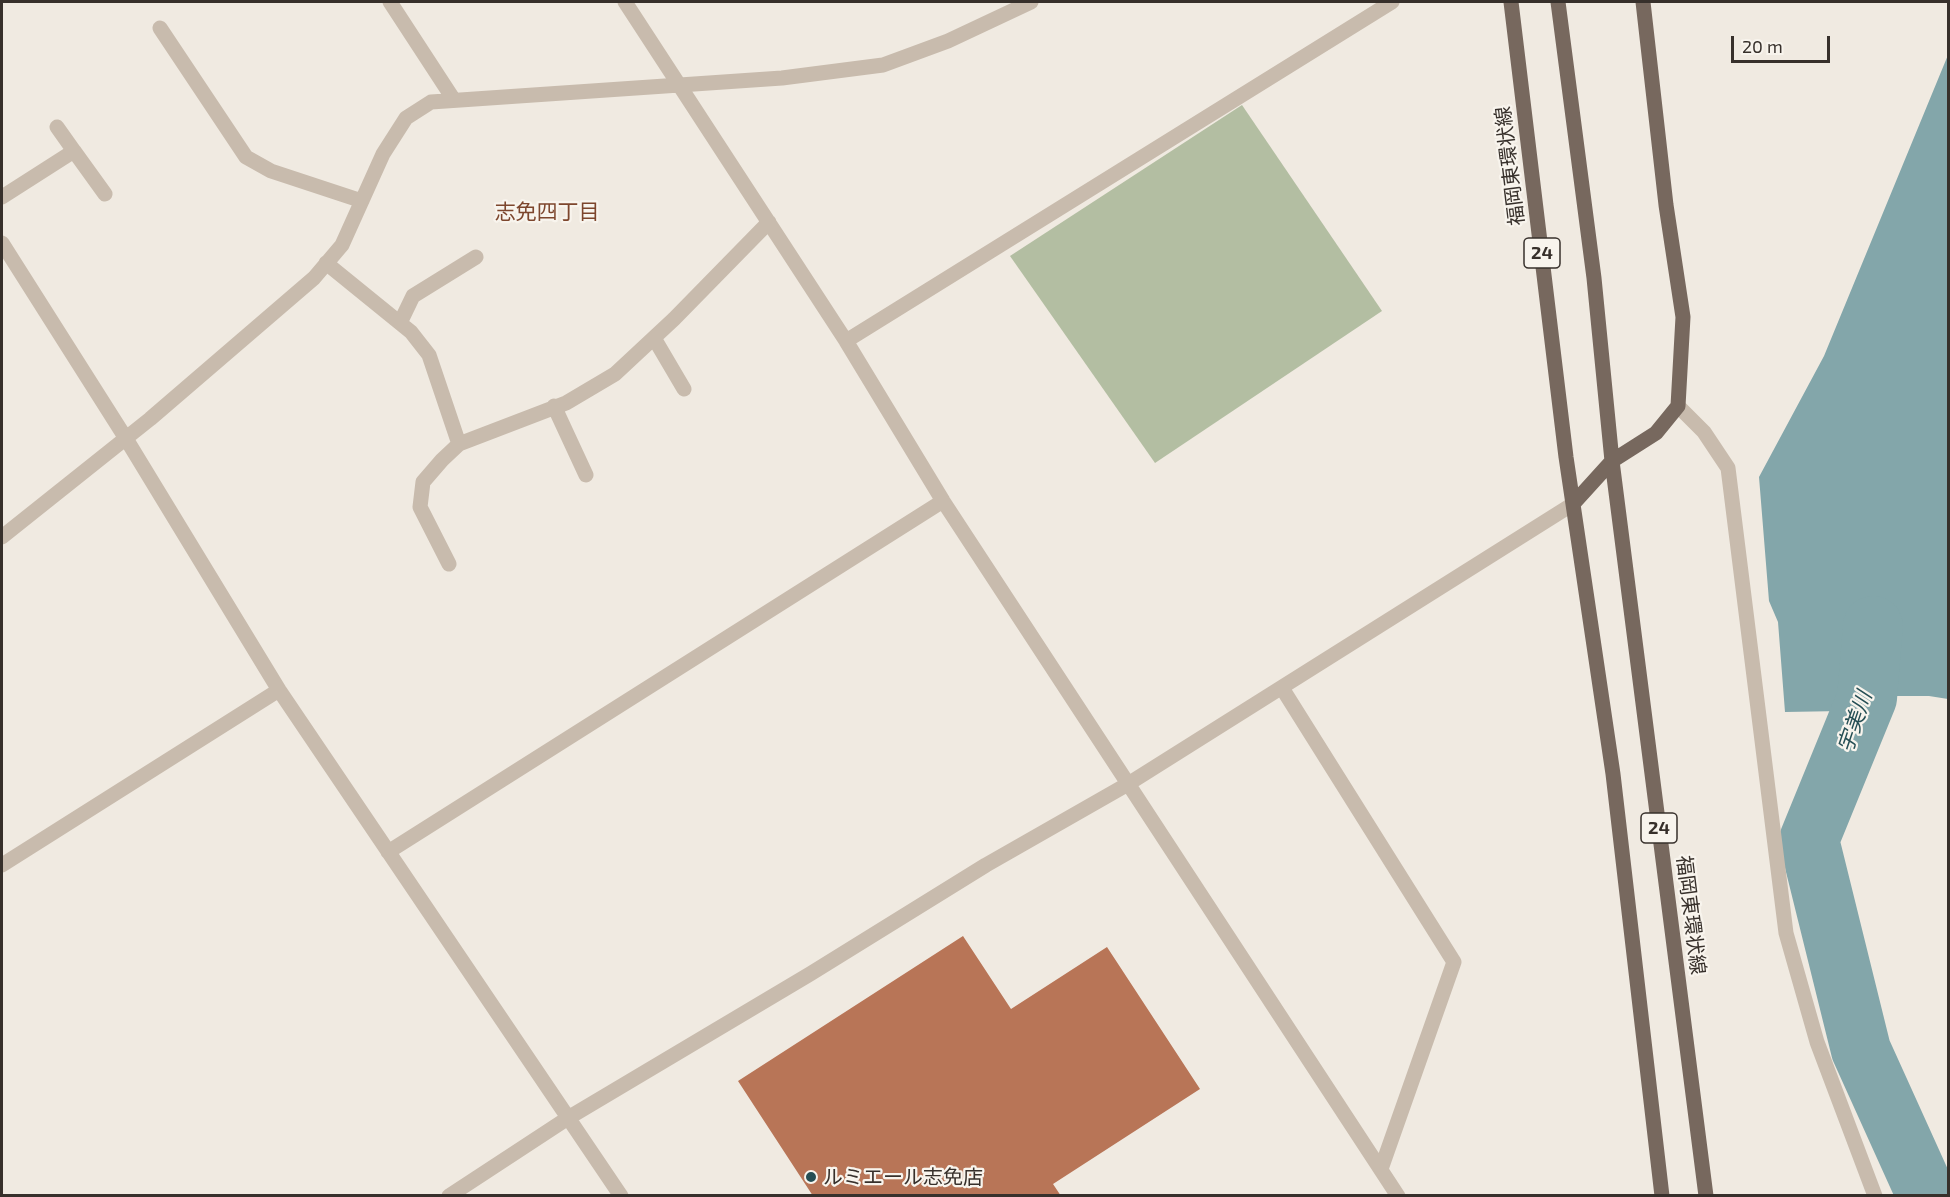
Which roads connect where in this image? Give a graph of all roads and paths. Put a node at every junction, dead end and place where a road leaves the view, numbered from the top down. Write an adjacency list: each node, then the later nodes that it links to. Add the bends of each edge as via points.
1 (390, 2): 10 (street)
2 (625, 2): 9 (street)
3 (1031, 2): 9 (street, via 948,41 883,65 782,78)
4 (1392, 2): 22 (street)
5 (1511, 2): 31 (main road, 福岡東環状線 / 24)
6 (1558, 2): 28 (main road, 福岡東環状線 / 24)
7 (1642, 2): 25 (main road, via 1683,317)
8 (159, 28): 15 (street, via 246,157 271,171)
9 (680, 85): 10 (street); 16 (street)
10 (454, 100): 15 (street, via 431,102 406,118)
11 (57, 127): 12 (street)
12 (74, 151): 13 (street); 14 (street)
13 (105, 194)
14 (2, 197)
15 (362, 201): 19 (street, via 342,245)
16 (769, 222): 21 (street); 22 (street)
17 (2, 243): 26 (street)
18 (476, 257): 20 (street, via 412,296)
19 (326, 263): 20 (street); 26 (street, via 314,278)
20 (400, 323): 27 (street, via 429,355)
21 (654, 338): 23 (street); 24 (street, via 615,374)
22 (846, 341): 30 (street)
23 (684, 389)
24 (554, 406): 27 (street); 29 (street)
25 (1678, 406): 28 (main road, via 1656,433); 46 (street, via 1704,432 1728,468 1786,933 1817,1041)
26 (125, 437): 32 (street); 35 (street)
27 (459, 444): 33 (street, via 423,482 420,507)
28 (1612, 461): 31 (main road); 45 (main road, 福岡東環状線 / 24)
29 (586, 475)
30 (943, 501): 36 (street); 37 (street)
31 (1573, 504): 34 (street); 44 (main road, 福岡東環状線 / 24, via 1613,774)
32 (2, 537)
33 (449, 564)
34 (1282, 688): 36 (street); 40 (street, via 1454,962)
35 (279, 690): 37 (street); 38 (street)
36 (1128, 784): 39 (street, via 986,865); 40 (street)
37 (388, 852): 39 (street)
38 (2, 866)
39 (568, 1118): 41 (street); 42 (street)
40 (1380, 1169): 43 (street)
41 (449, 1196)
42 (621, 1196)
43 (1398, 1196)
44 (1662, 1196)
45 (1706, 1196)
46 (1875, 1196)

